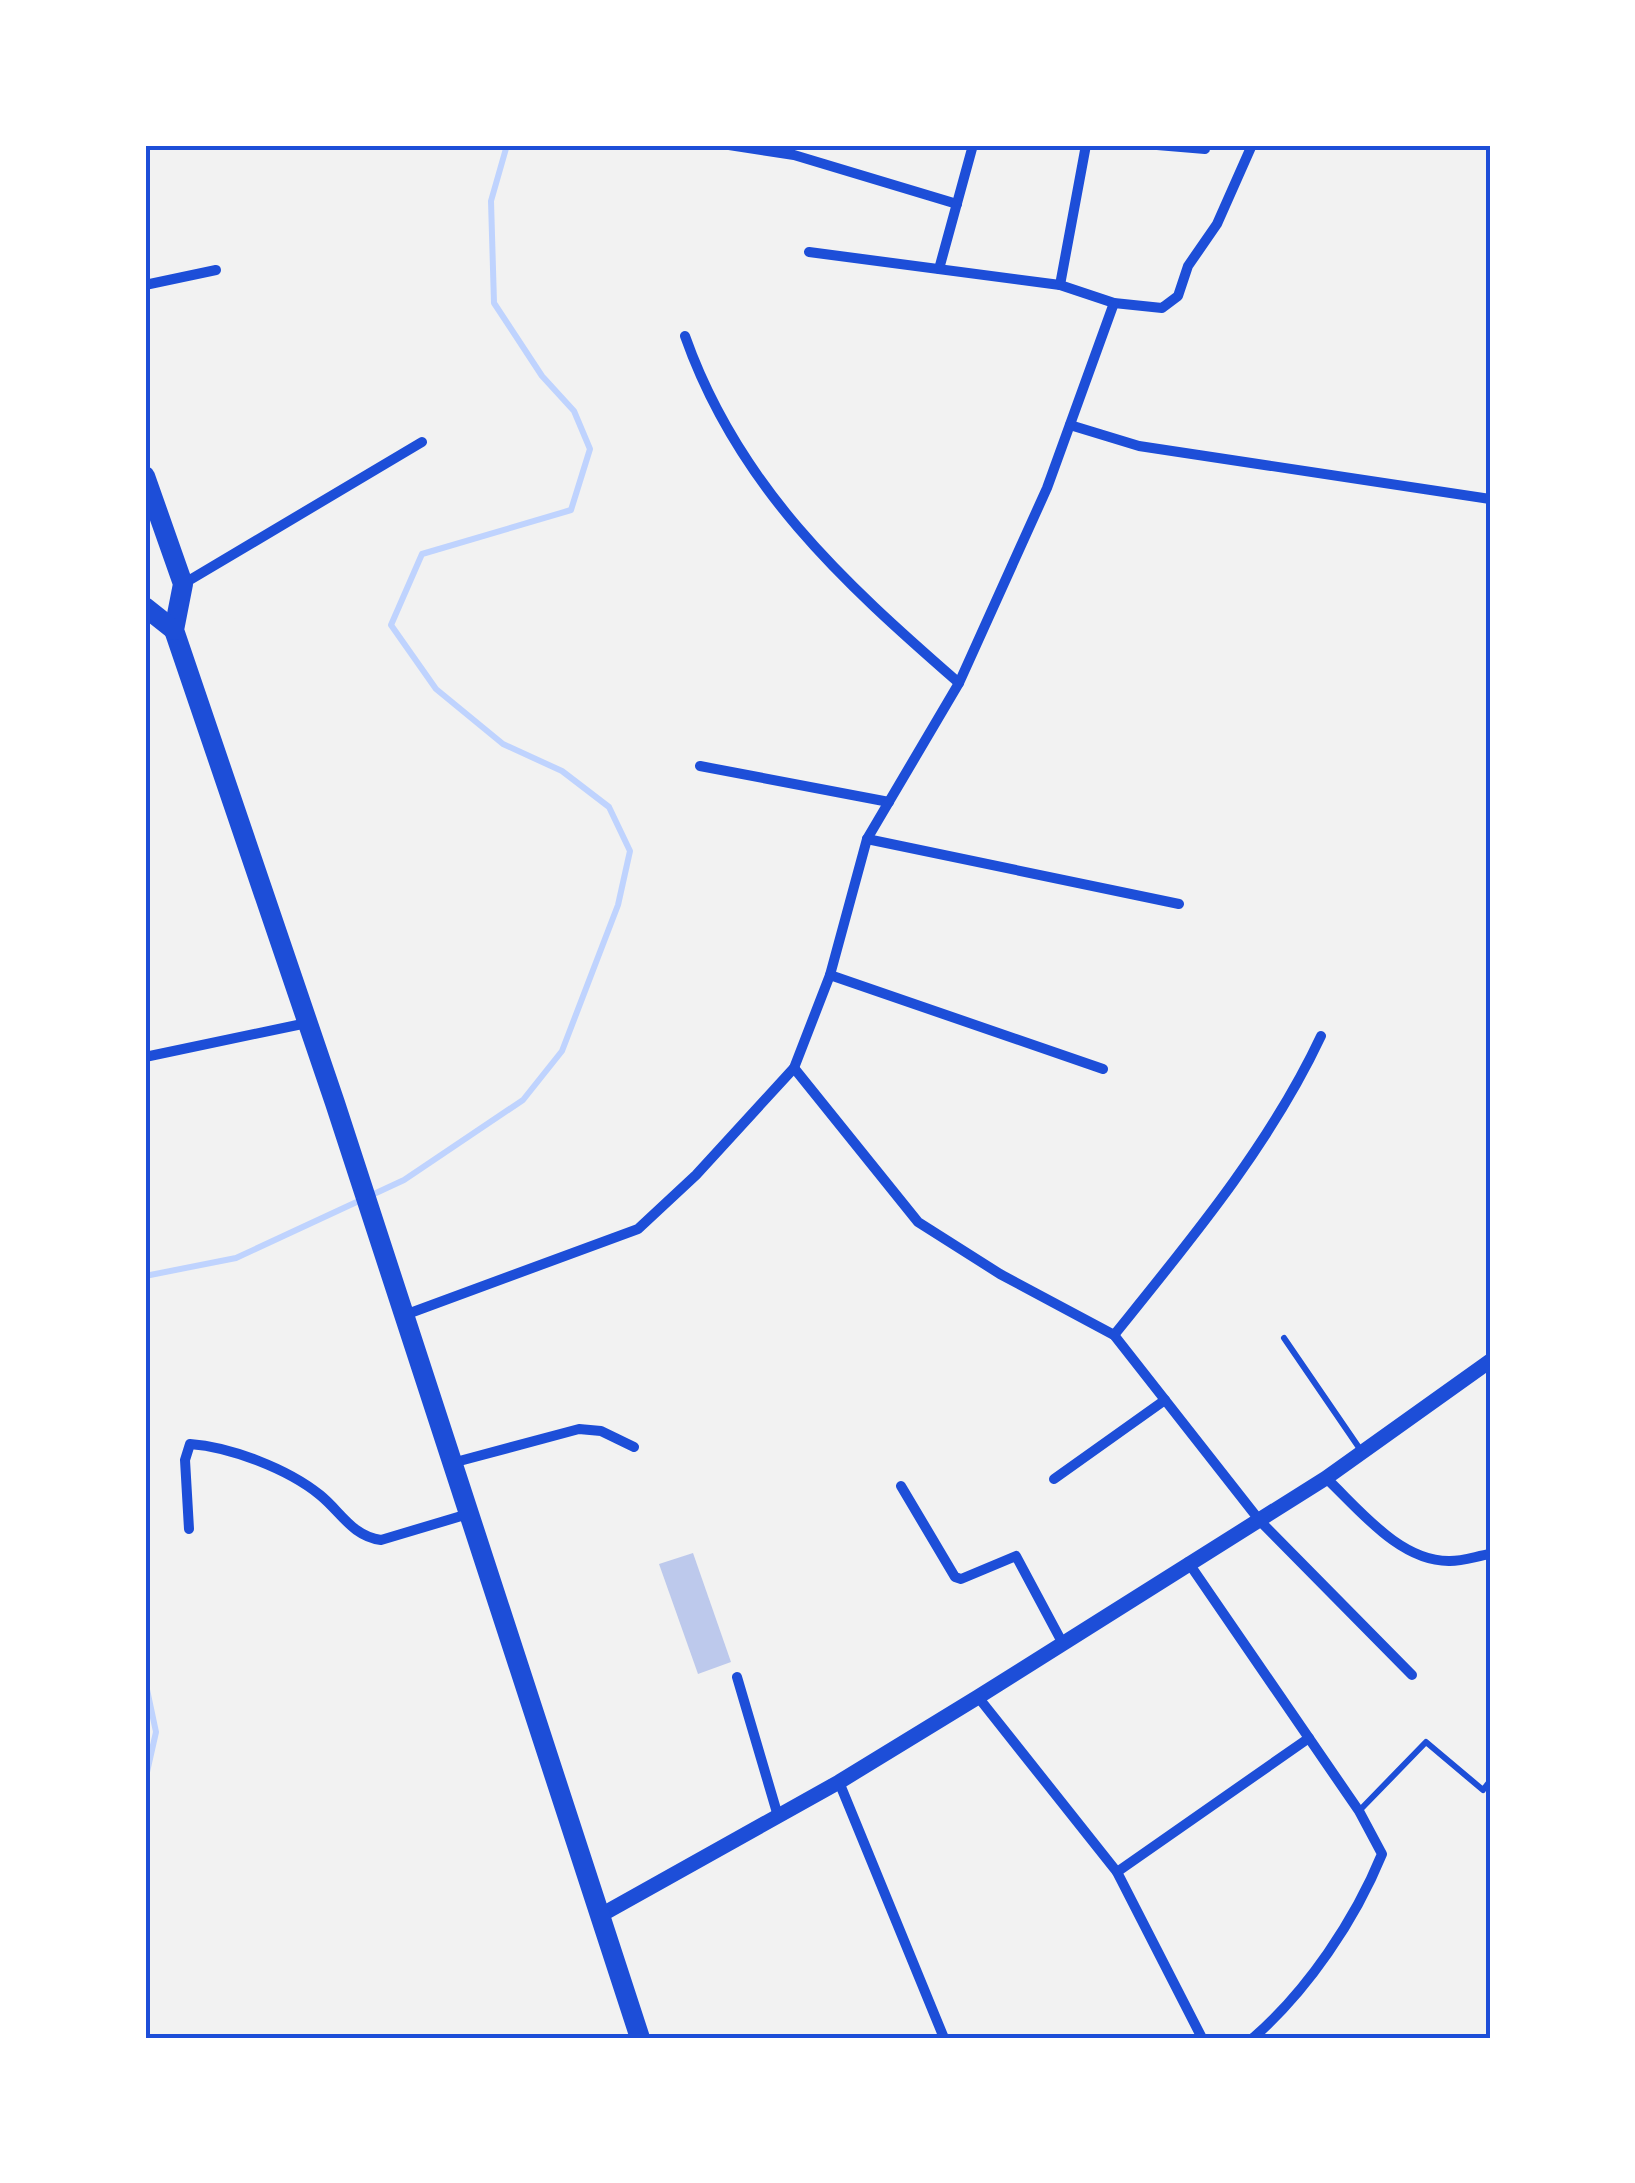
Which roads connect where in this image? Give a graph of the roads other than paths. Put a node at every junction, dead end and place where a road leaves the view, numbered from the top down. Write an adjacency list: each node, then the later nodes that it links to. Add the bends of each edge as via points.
1 (729, 145): 7 (street, via 794,155)
2 (973, 145): 7 (street)
3 (1086, 145): 11 (street)
4 (1157, 145): 6 (street)
5 (1252, 145): 13 (street, via 1218,224 1188,266 1172,304 1143,309)
6 (1204, 149)
7 (956, 204): 9 (street)
8 (809, 252): 9 (street)
9 (939, 269): 11 (street)
10 (216, 270): 12 (street)
11 (1060, 285): 13 (street)
12 (145, 286)
13 (1114, 303): 15 (street)
14 (685, 336): 22 (street, via 706,398 772,501 875,610)
15 (1070, 425): 18 (street, via 1139,446); 22 (street)
16 (422, 442): 19 (street)
17 (145, 476): 19 (main road)
18 (1490, 500)
19 (183, 584): 21 (main road)
20 (145, 607): 21 (main road)
21 (174, 630): 28 (main road)
22 (958, 683): 24 (street)
23 (700, 766): 24 (street)
24 (889, 802): 25 (street)
25 (867, 839): 26 (street); 27 (street)
26 (1180, 904)
27 (830, 974): 31 (street); 32 (street)
28 (308, 1023): 30 (street); 33 (main road)
29 (1321, 1036): 34 (street, via 1303,1075 1202,1226)
30 (145, 1057)
31 (794, 1068): 33 (street, via 696,1176 638,1228); 34 (street, via 918,1222)
32 (1104, 1070)
33 (402, 1316): 40 (main road)
34 (1114, 1335): 37 (street)
35 (1284, 1338): 39 (lane)
36 (1490, 1361): 39 (street)
37 (1165, 1400): 42 (street); 45 (street)
38 (634, 1447): 40 (street, via 579,1428)
39 (1362, 1452): 41 (street)
40 (451, 1463): 44 (main road)
41 (1326, 1478): 45 (street); 47 (street, via 1390,1538 1420,1554 1449,1561)
42 (1054, 1479)
43 (901, 1486): 49 (street, via 955,1577 1016,1556)
44 (468, 1514): 46 (street, via 370,1538 304,1484 233,1453 190,1444 184,1460); 59 (main road)
45 (1260, 1521): 48 (street); 50 (street)
46 (189, 1530)
47 (1490, 1554)
48 (1188, 1561): 49 (street); 53 (street)
49 (1062, 1642): 52 (street)
50 (1412, 1675)
51 (737, 1677): 57 (street)
52 (978, 1697): 54 (street); 58 (street)
53 (1309, 1738): 56 (street); 58 (street)
54 (840, 1782): 57 (street); 61 (street)
55 (1490, 1782): 56 (lane, via 1482,1790 1426,1742)
56 (1359, 1811): 63 (street, via 1382,1854 1362,1902)
57 (778, 1816): 59 (street)
58 (1117, 1872): 62 (street)
59 (600, 1915): 60 (main road)
60 (640, 2038)
61 (944, 2038)
62 (1202, 2038)
63 (1253, 2038)

